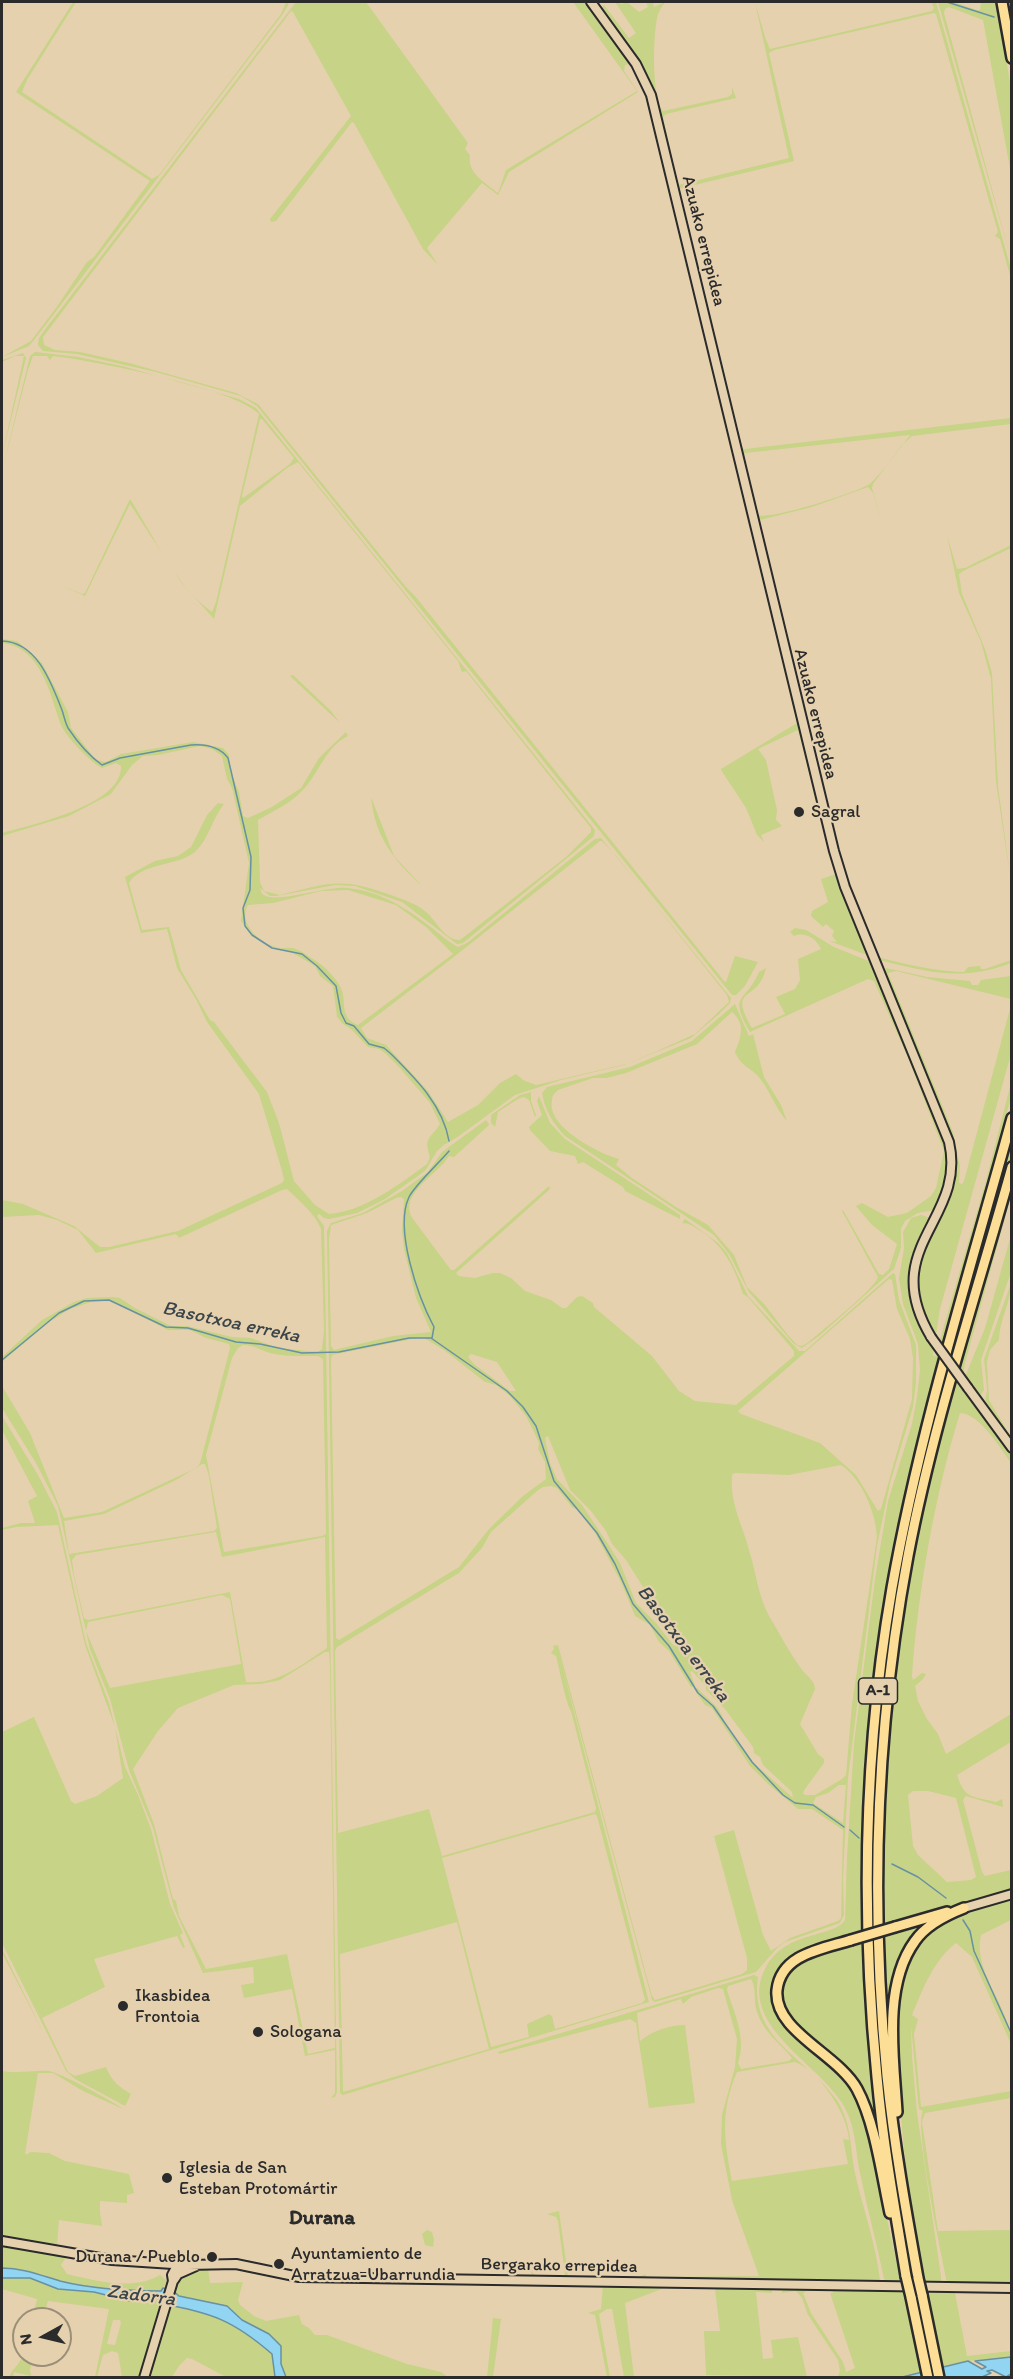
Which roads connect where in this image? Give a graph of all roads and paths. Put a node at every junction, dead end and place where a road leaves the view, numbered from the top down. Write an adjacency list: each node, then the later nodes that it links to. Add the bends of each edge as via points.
1 (591, 2): 6 (street, Azuako errepidea, bridge, via 636,64 655,106 834,851 951,1150 947,1192 918,1254 913,1277 915,1303 931,1337)
2 (1002, 2): 3 (highway)
3 (1011, 58)
4 (1011, 1118): 15 (highway, A-1, via 913,1483 891,1592 874,1721 867,1902 870,1997 883,2129)
5 (1011, 1167): 9 (highway, A-1, via 925,1479 889,1681 880,1803 878,1940 887,2077)
6 (1011, 1448)
7 (1011, 1894): 8 (street)
8 (964, 1908): 9 (highway, via 935,1923 915,1940 898,1976 893,2021); 15 (highway, bridge, via 796,1958 782,1973 776,1994 781,2012 792,2027 841,2067 858,2090 869,2120)
9 (902, 2186): 19 (highway, A-1, bridge)
10 (2, 2241): 11 (street, Bergarako errepidea, via 112,2260)
11 (164, 2263): 12 (street, Bergarako errepidea); 14 (street)
12 (178, 2264): 13 (street, Bergarako errepidea); 14 (street)
13 (200, 2265): 14 (street); 16 (street, Bergarako errepidea, via 236,2264 299,2277)
14 (175, 2276): 17 (street)
15 (906, 2276): 18 (highway, A-1, bridge)
16 (1011, 2288)
17 (144, 2378)
18 (928, 2378)
19 (939, 2378)

